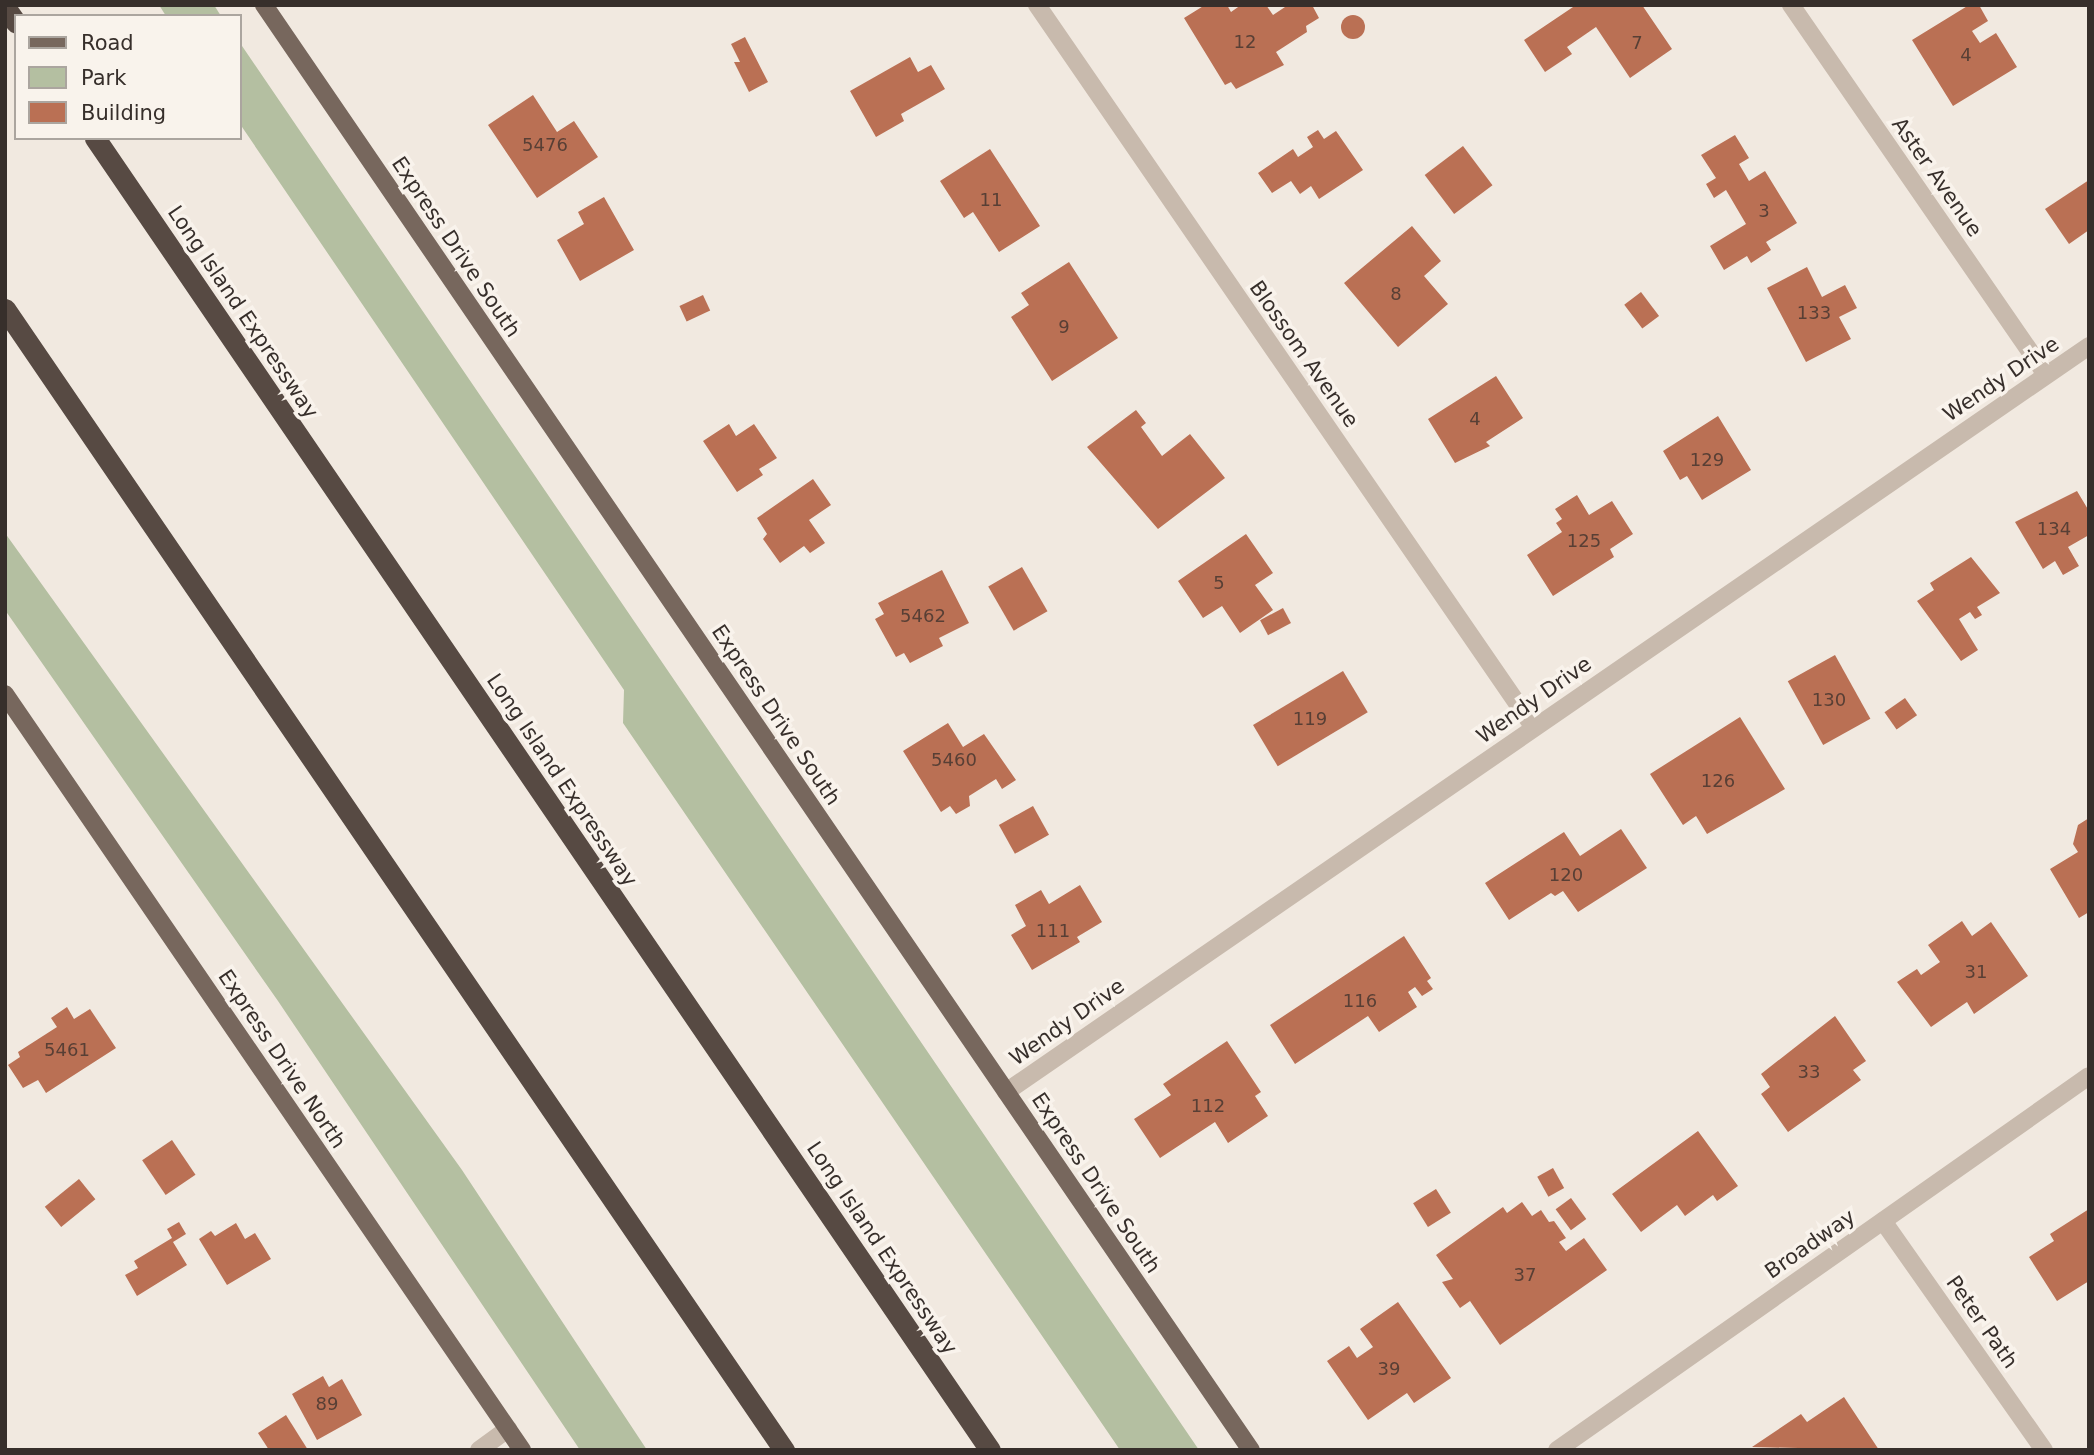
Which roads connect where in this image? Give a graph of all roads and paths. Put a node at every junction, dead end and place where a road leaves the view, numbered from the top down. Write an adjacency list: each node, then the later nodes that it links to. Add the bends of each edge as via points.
1 (264, 5): 11 (main road, Express Drive South)
2 (1037, 5): 9 (street, Blossom Avenue)
3 (1791, 5): 7 (street, Aster Avenue)
4 (96, 140): 17 (highway, Long Island Expressway)
5 (5, 309): 16 (highway)
6 (2089, 346): 7 (street, Wendy Drive)
7 (2046, 375): 9 (street, Wendy Drive)
8 (5, 694): 13 (main road, Express Drive North)
9 (1534, 728): 11 (street, Wendy Drive)
10 (2089, 1076): 12 (street, Broadway)
11 (1006, 1092): 18 (main road, Express Drive South)
12 (1883, 1222): 19 (street, Broadway); 20 (street, Peter Path)
13 (508, 1430): 14 (street); 15 (main road, Express Drive North)
14 (479, 1450)
15 (522, 1450)
16 (784, 1450)
17 (990, 1450)
18 (1251, 1450)
19 (1557, 1450)
20 (2044, 1450)

